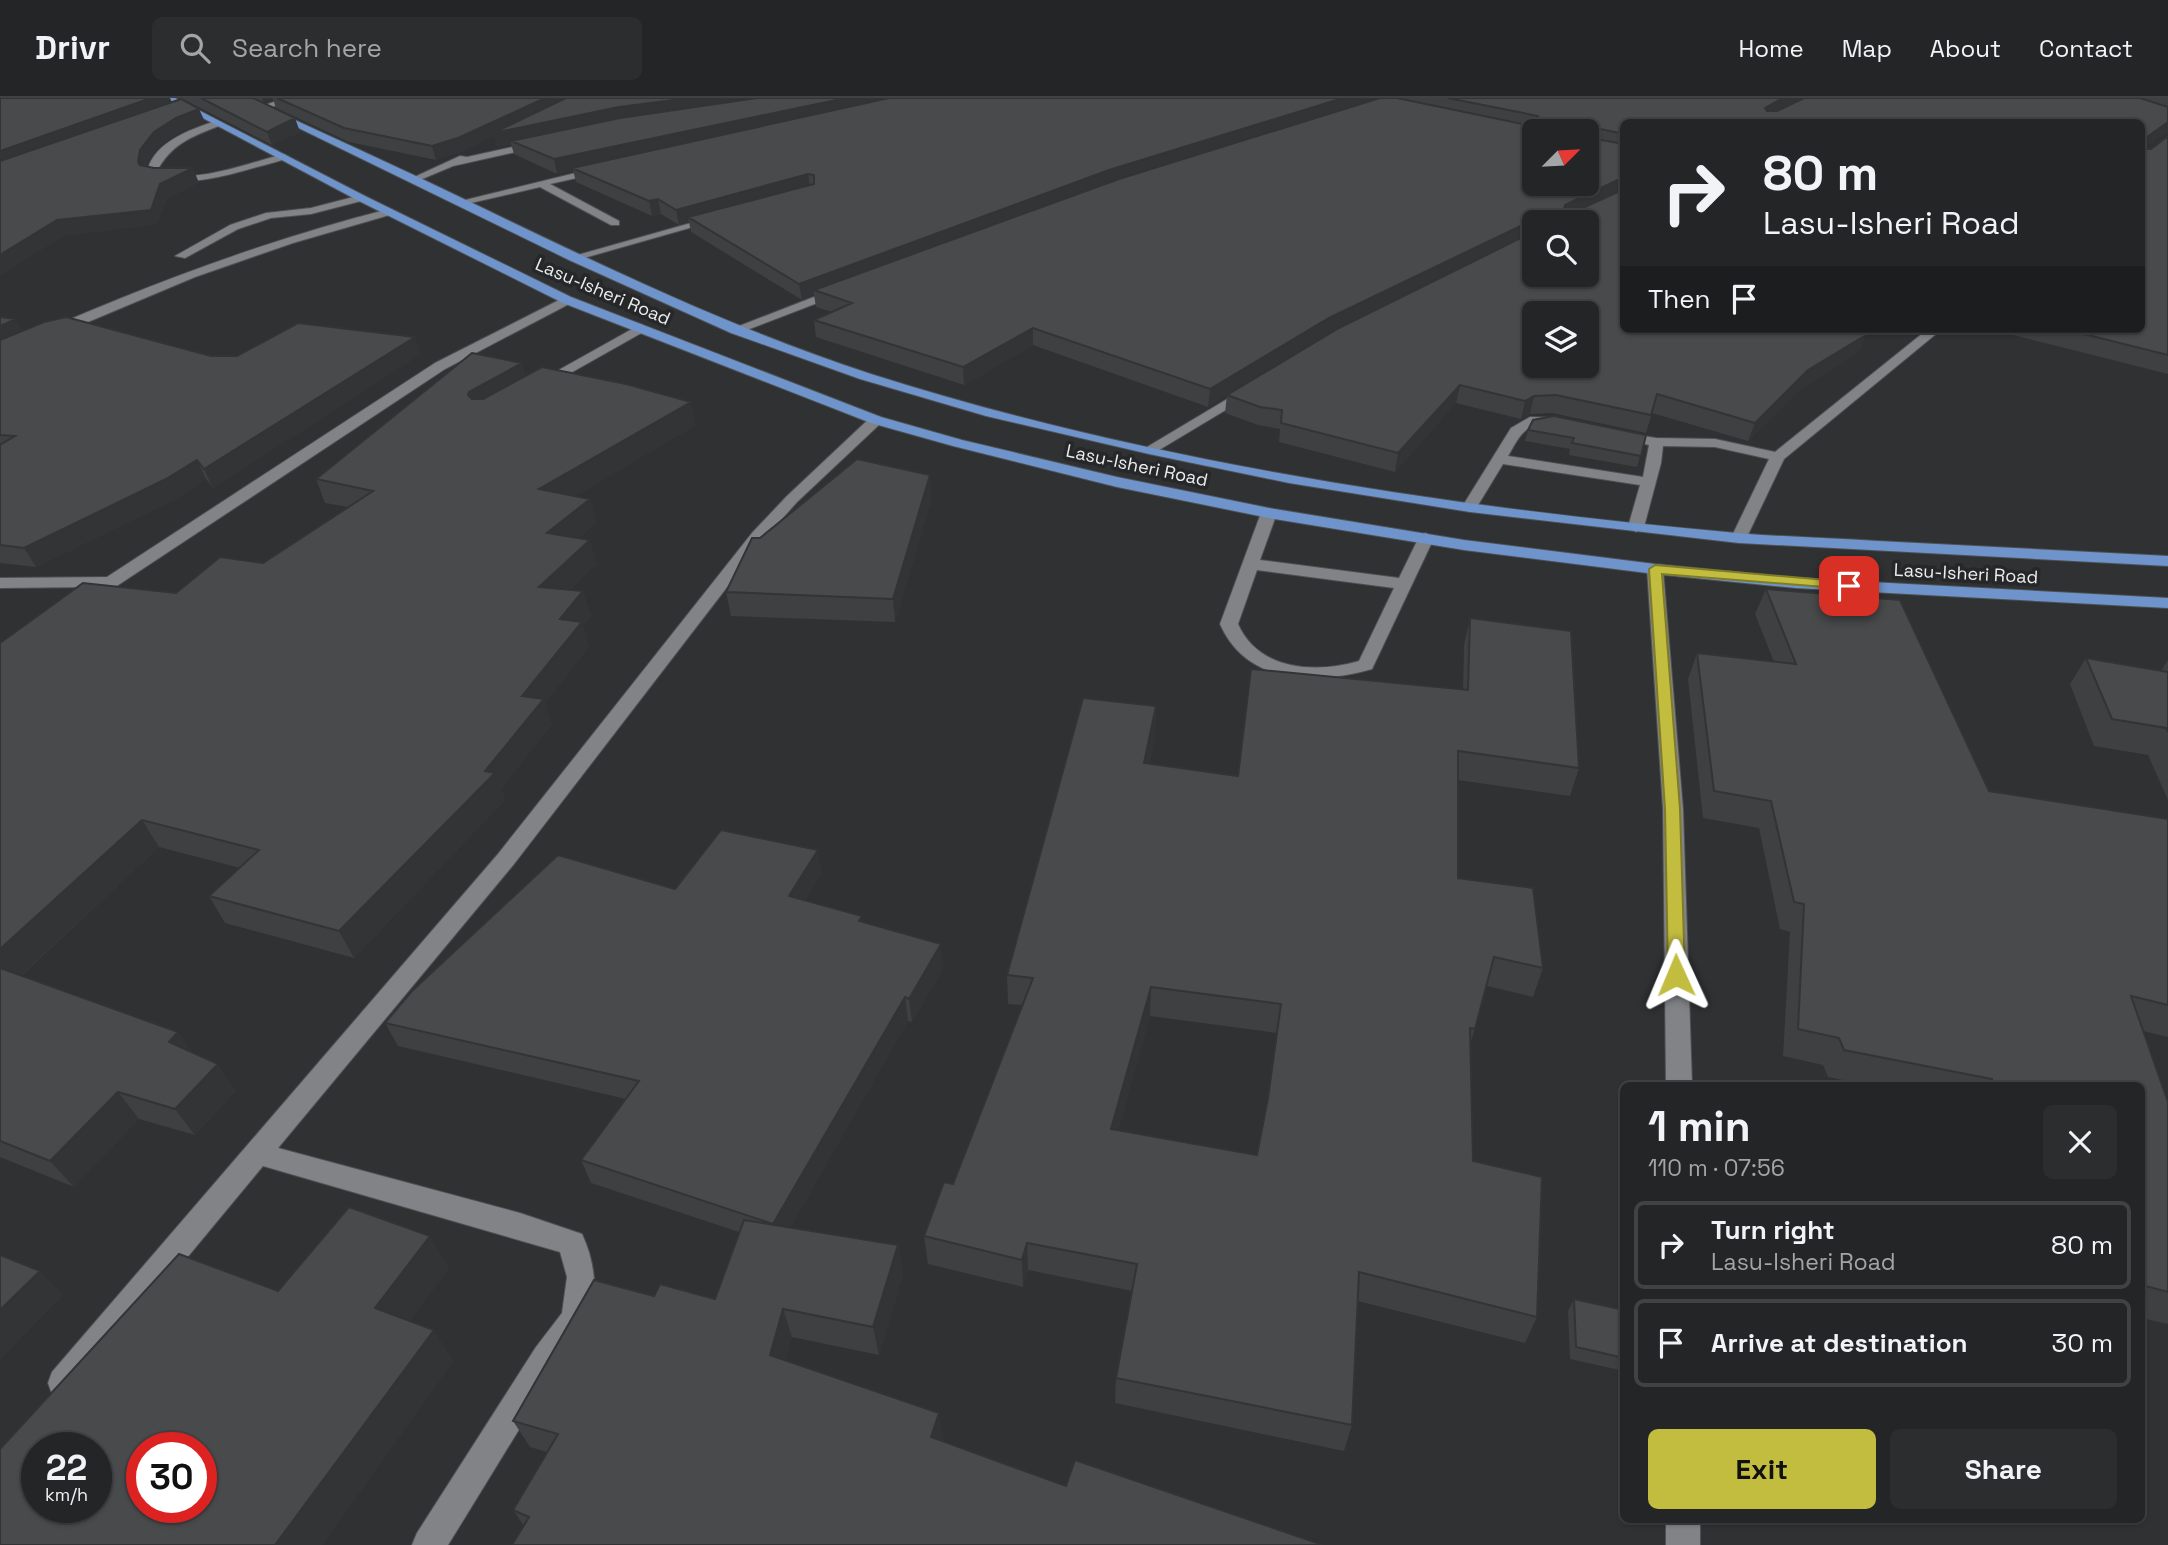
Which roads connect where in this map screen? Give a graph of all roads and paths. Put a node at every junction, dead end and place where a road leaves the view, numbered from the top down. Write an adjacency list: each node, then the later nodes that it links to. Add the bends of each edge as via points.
1 (293, 98): 4 (street)
2 (245, 99): 4 (main road, Lasu-Isheri Road)
3 (175, 105): 5 (main road, Lasu-Isheri Road)
4 (264, 107): 11 (main road, Lasu-Isheri Road)
5 (216, 124): 8 (main road, Lasu-Isheri Road); 8 (street, via 161,151 150,175 159,179 197,177)
6 (551, 141): 9 (street)
7 (492, 143): 9 (street)
8 (284, 157): 13 (main road, Lasu-Isheri Road)
9 (453, 163): 11 (street)
10 (607, 168): 12 (street)
11 (415, 179): 14 (main road, Lasu-Isheri Road)
12 (540, 183): 14 (street); 17 (street)
13 (361, 198): 15 (main road, Lasu-Isheri Road); 18 (street, via 311,211 270,215 234,227)
14 (462, 202): 19 (main road, Lasu-Isheri Road)
15 (389, 212): 21 (main road, Lasu-Isheri Road); 25 (street, via 272,246 117,303)
16 (732, 215): 19 (street)
17 (615, 223)
18 (181, 256)
19 (573, 258): 23 (main road, Lasu-Isheri Road)
20 (853, 286): 23 (street)
21 (567, 300): 22 (main road, Lasu-Isheri Road); 44 (street, via 440,366)
22 (641, 328): 27 (street); 28 (main road, Lasu-Isheri Road)
23 (736, 330): 32 (main road, Lasu-Isheri Road, via 865,376 974,408)
24 (1931, 333): 33 (street)
25 (0, 355)
26 (1256, 386): 32 (street)
27 (532, 389)
28 (876, 420): 37 (main road, Lasu-Isheri Road, via 1117,482); 50 (street, via 758,536 506,859)
29 (1577, 425): 34 (street, via 1530,421 1516,431)
30 (1602, 430): 31 (street)
31 (1656, 442): 33 (street, via 1715,443); 35 (street)
32 (1149, 450): 36 (main road, Lasu-Isheri Road)
33 (1778, 457): 40 (street)
34 (1497, 459): 35 (street); 36 (street)
35 (1648, 482): 38 (street)
36 (1470, 507): 38 (main road, Lasu-Isheri Road)
37 (1269, 513): 39 (main road, Lasu-Isheri Road); 42 (street)
38 (1636, 527): 40 (main road, Lasu-Isheri Road)
39 (1426, 538): 43 (main road, Lasu-Isheri Road); 46 (street)
40 (1739, 538): 41 (main road, Lasu-Isheri Road)
41 (2168, 561)
42 (1250, 564): 46 (street); 46 (street, via 1229,624 1232,637 1248,655 1268,666 1319,673 1348,672 1366,665)
43 (1655, 569): 47 (main road, Lasu-Isheri Road, via 1796,583); 49 (street, via 1672,809)
44 (111, 582): 45 (street); 48 (street)
45 (0, 583)
46 (1405, 584)
47 (2168, 603)
48 (66, 612)
49 (1679, 1082)
50 (256, 1153): 51 (street); 53 (street, via 572,1243 581,1277 576,1318)
51 (44, 1405)
52 (1683, 1523): 54 (street)
53 (429, 1545)
54 (1683, 1545)

